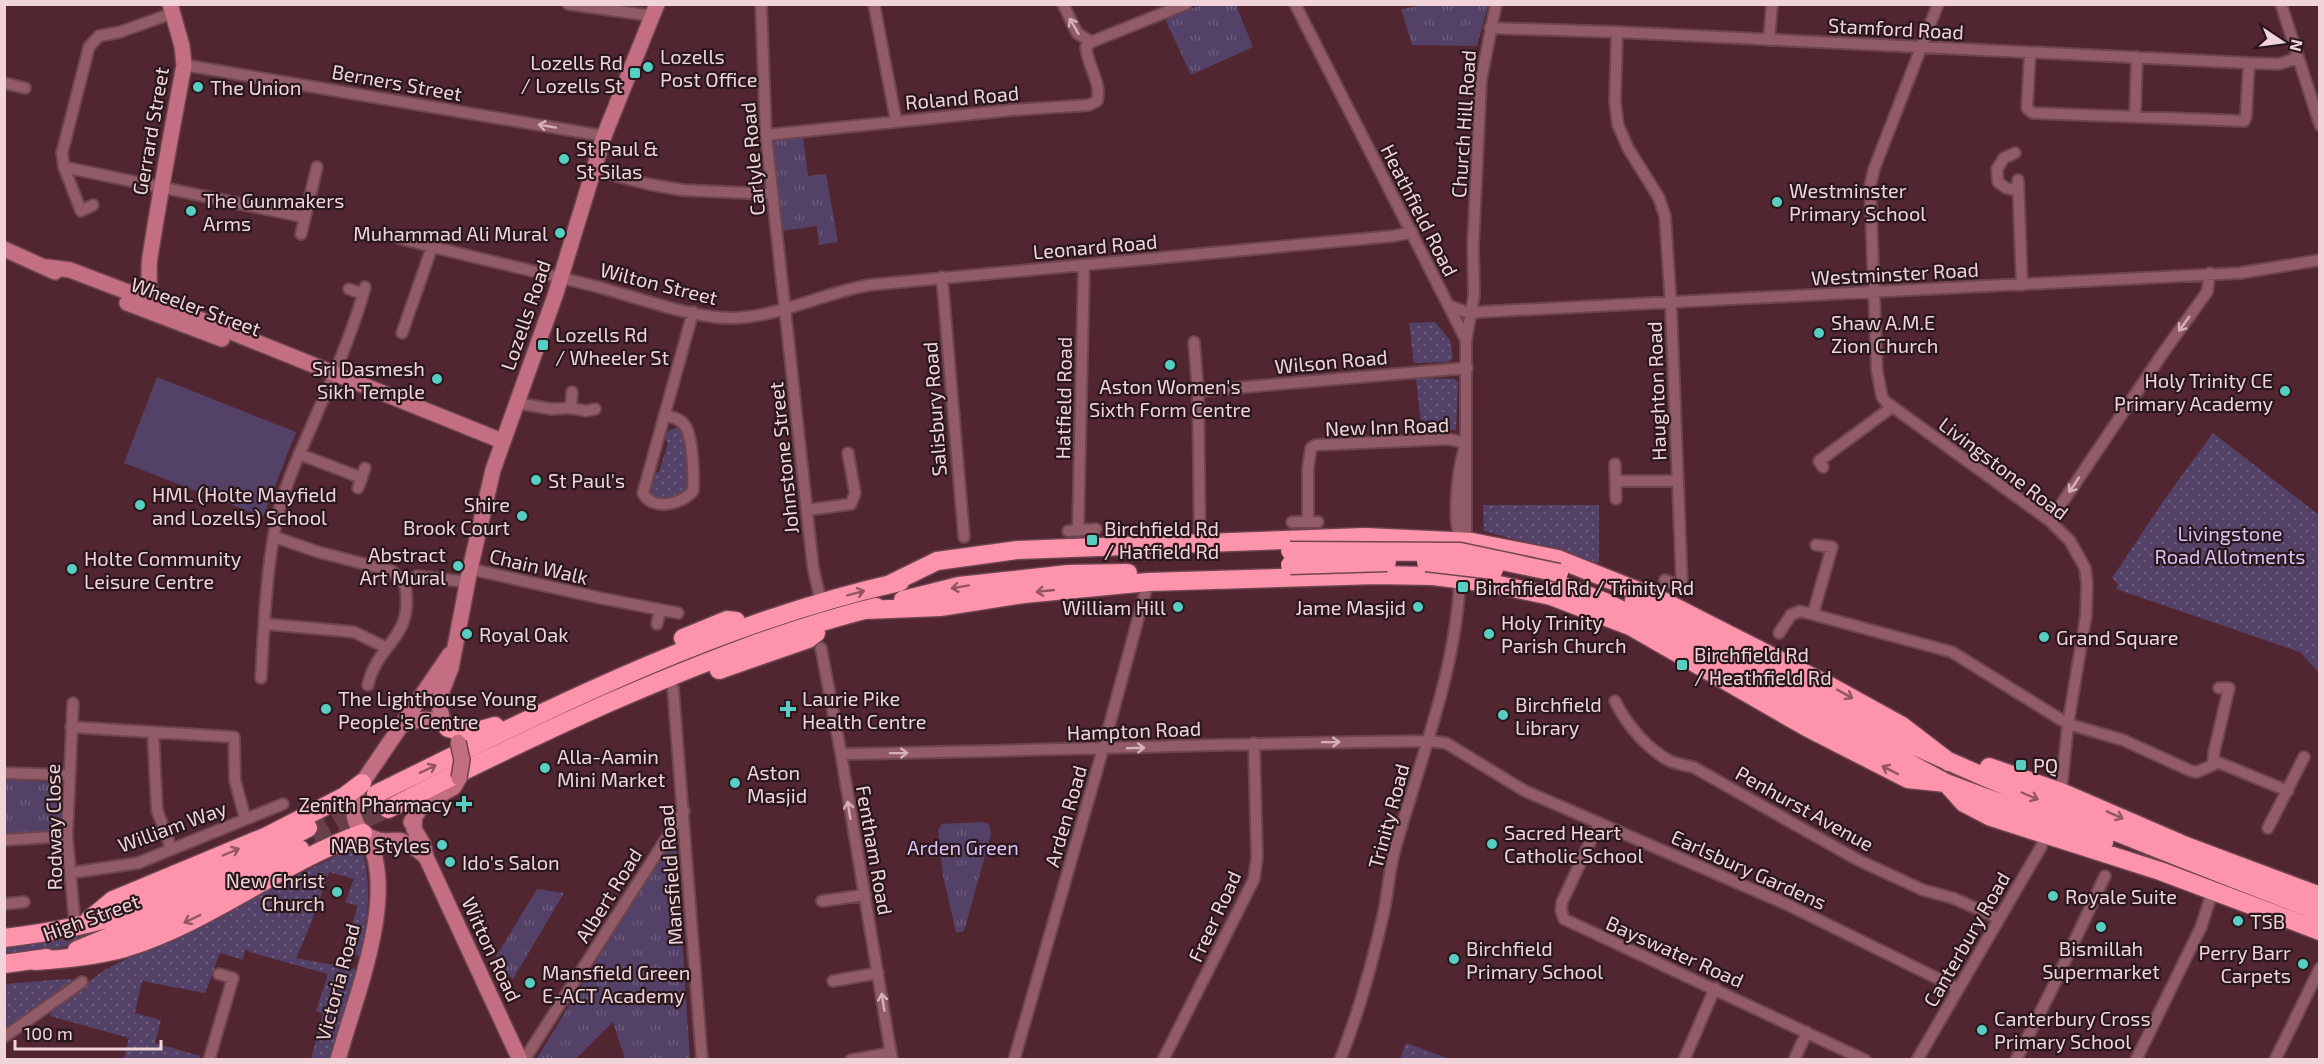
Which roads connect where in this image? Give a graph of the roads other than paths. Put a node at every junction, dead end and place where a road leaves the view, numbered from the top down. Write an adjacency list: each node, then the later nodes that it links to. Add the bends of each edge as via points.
1 (568, 4): 11 (street)
2 (761, 4): 29 (street, Carlyle Road)
3 (874, 4): 27 (street)
4 (1063, 4): 17 (street, one-way to 4, via 1077,33)
5 (1186, 4): 17 (street)
6 (1295, 4): 39 (street, Heathfield Road)
7 (1496, 4): 14 (street, Church Hill Road)
8 (1772, 4): 16 (street)
9 (1938, 4): 18 (street, Livingstone Road)
10 (2281, 4): 21 (street)
11 (613, 8): 13 (street)
12 (171, 9): 23 (main road, Gerrard Street); 32 (street, via 120,32 99,36 89,46 62,153)
13 (655, 10): 30 (main road, Lozells Road)
14 (1490, 28): 15 (street, Stamford Road); 57 (street, Church Hill Road, via 1481,80 1473,246 1468,272)
15 (1617, 32): 16 (street, Stamford Road); 52 (street, Haughton Road, via 1618,125 1665,216)
16 (1770, 40): 18 (street, Stamford Road)
17 (1091, 42): 27 (street, Roland Road, via 1086,46 1087,54 1099,93 1097,101 1089,105)
18 (1921, 47): 19 (street, Stamford Road); 51 (street, Livingstone Road, via 1870,187)
19 (2030, 53): 20 (street, Stamford Road); 26 (street, via 2026,108 2033,113)
20 (2137, 57): 22 (street, Stamford Road); 26 (street)
21 (2298, 58): 22 (street, Stamford Road, via 2279,64); 28 (street)
22 (2249, 63): 26 (street, via 2244,121)
23 (184, 64): 30 (street, Berners Street, one-way to 23); 35 (main road, Gerrard Street)
24 (4, 83): 25 (street)
25 (25, 88)
26 (2135, 117)
27 (896, 121): 29 (street, Roland Road)
28 (2319, 125)
29 (766, 135): 36 (street, Carlyle Road)
30 (604, 136): 34 (main road, Lozells Road)
31 (2015, 153): 49 (street, via 2004,158 1997,170 1998,182 2006,188 2018,186)
32 (64, 167): 35 (street); 37 (street, via 81,211)
33 (317, 167): 38 (street)
34 (593, 170): 36 (street, via 682,190); 47 (main road, Lozells Road)
35 (161, 186): 38 (street); 53 (main road, Gerrard Street)
36 (772, 194): 55 (street, Carlyle Road)
37 (93, 205)
38 (304, 217): 40 (street)
39 (1412, 232): 45 (street, Leonard Road); 54 (street, Heathfield Road)
40 (301, 234)
41 (399, 238): 42 (street, Wilton Street)
42 (432, 247): 47 (street, Wilton Street); 58 (street)
43 (4, 249): 53 (main road, Wheeler Street, via 47,267 70,270)
44 (2319, 260): 46 (street, Westminster Road)
45 (1084, 265): 48 (street, Leonard Road); 83 (street, Hatfield Road, via 1073,531)
46 (2210, 273): 49 (street, Westminster Road); 81 (street, one-way to 81, via 2207,292)
47 (561, 277): 56 (street, Wilton Street); 65 (main road, Lozells Road)
48 (942, 277): 55 (street, Leonard Road, via 847,289); 85 (street, Salisbury Road)
49 (2022, 285): 51 (street, Westminster Road)
50 (349, 289): 62 (street, via 364,290)
51 (1874, 292): 52 (street, Westminster Road); 66 (street, Livingstone Road, via 1877,372 1882,397)
52 (1671, 301): 57 (street, Westminster Road); 77 (street, Haughton Road)
53 (144, 303): 62 (main road, Wheeler Street); 62 (main road, Wheeler Street, via 174,321 274,358)
54 (1450, 306): 57 (street, Westminster Road); 59 (street, Heathfield Road)
55 (784, 309): 56 (street, Wilton Street, via 729,318); 80 (street, Johnstone Street)
56 (693, 312): 69 (street)
57 (1471, 314): 59 (street)
58 (402, 333)
59 (1466, 340): 61 (street, Heathfield Road)
60 (1194, 342): 63 (street)
61 (1467, 368): 63 (street, Wilson Road); 71 (street, Heathfield Road)
62 (333, 374): 70 (main road, Wheeler Street); 73 (street)
63 (1198, 391): 87 (street)
64 (572, 392): 67 (street)
65 (516, 403): 67 (street); 70 (main road, Lozells Road)
66 (1892, 407): 75 (street, via 1819,460); 81 (street, Livingstone Road)
67 (570, 408): 68 (street)
68 (595, 409)
69 (665, 416): 69 (street, via 643,493 654,504 681,501 693,491 690,439 677,418)
70 (502, 441): 91 (main road, Lozells Road)
71 (1466, 443): 82 (street, New Inn Road, via 1448,439 1316,445 1311,448 1308,468 1313,522); 88 (street, Heathfield Road, via 1458,499 1458,535)
72 (848, 453): 80 (street, via 855,493 851,504)
73 (299, 454): 76 (street); 84 (street)
74 (1615, 464): 78 (street)
75 (1823, 467)
76 (362, 478)
77 (1677, 480): 78 (street, Haughton Road); 94 (street, Haughton Road, via 1682,587)
78 (1616, 481): 79 (street)
79 (1616, 499)
80 (807, 510): 98 (street, Johnstone Street, via 813,572)
81 (2050, 521): 117 (street, Livingstone Road, via 2070,541 2085,568 2086,616)
82 (1292, 522)
83 (1096, 529)
84 (275, 537): 105 (street, via 268,562); 109 (street, via 384,568 401,578 407,597 406,615)
85 (964, 537)
86 (1405, 538): 87 (highway); 88 (highway); 92 (highway, via 1440,568)
87 (1200, 544): 97 (highway, via 1006,552 937,561)
88 (1462, 544): 92 (street, Heathfield Road); 96 (highway, via 1509,560); 128 (highway, one-way to 128, via 1558,559 1661,600 1883,715)
89 (1816, 545): 102 (street, via 1832,547)
90 (1290, 558): 96 (highway, bridge, via 1460,552); 97 (highway, via 1145,553 1015,561); 100 (highway, one-way to 100, via 959,586)
91 (469, 575): 93 (street, Chain Walk); 99 (street, Chain Walk, via 599,602); 108 (main road, Lozells Road)
92 (1460, 575): 95 (highway); 96 (highway, via 1501,585); 122 (street, Trinity Road, via 1442,697)
93 (417, 576)
94 (1665, 580)
95 (1148, 582): 100 (highway, one-way to 100, via 940,607); 124 (street, Arden Road)
96 (1556, 584): 128 (highway, via 1572,576 1648,607 1818,700); 132 (highway, one-way to 96, via 1644,621)
97 (888, 585): 98 (highway, one-way to 97)
98 (821, 602): 104 (highway)
99 (660, 610): 101 (street, Chain Walk); 106 (street)
100 (865, 610): 103 (highway)
101 (678, 614)
102 (1813, 614): 107 (street, via 1800,611 1791,615); 117 (street, via 1952,652)
103 (837, 618): 114 (highway, via 808,639); 137 (highway, via 765,639 663,679 537,735)
104 (760, 622): 121 (highway, via 727,621 489,729); 133 (highway, one-way to 104, via 654,662)
105 (266, 624): 109 (street, via 354,632); 111 (street)
106 (657, 624)
107 (1779, 633)
108 (455, 646): 119 (main road, Lozells Road); 121 (main road, Lozells Road, via 439,705)
109 (387, 648): 112 (street)
110 (820, 648): 125 (street, Fentham Road)
111 (261, 678)
112 (368, 685)
113 (2219, 687): 127 (street, via 2229,688)
114 (673, 688): 131 (highway); 138 (street, Mansfield Road)
115 (1615, 701): 159 (street, Penhurst Avenue, via 1656,753 1693,767 1858,860)
116 (73, 703): 118 (street, Rodway Close)
117 (2068, 724): 127 (street, via 2123,740 2191,771); 135 (street, Livingstone Road)
118 (71, 727): 120 (street); 130 (street, Rodway Close)
119 (399, 727): 121 (main road, via 418,720 436,720); 133 (main road, Lozells Road)
120 (153, 732): 140 (street, via 234,737 237,792); 148 (street, via 157,810)
121 (450, 732): 131 (main road, Lozells Road, bridge, via 462,760)
122 (1428, 741): 123 (street, Hampton Road, one-way to 122); 141 (street, Earlsbury Gardens, via 1446,743 1525,791); 183 (street, Trinity Road, via 1394,855 1361,1000)
123 (1254, 743): 124 (street, Hampton Road, one-way to 123); 182 (street, Freer Road, via 1254,879)
124 (1103, 749): 125 (street, Hampton Road, one-way to 124); 181 (street, Arden Road)
125 (841, 754): 154 (street, Fentham Road, one-way to 125)
126 (2304, 757): 134 (street)
127 (2214, 763): 134 (street)
128 (1953, 764): 135 (highway, via 1990,767); 155 (highway, one-way to 155, via 2133,840)
129 (4, 773): 130 (street)
130 (68, 775): 144 (street, Rodway Close)
131 (457, 782): 139 (main road)
132 (1946, 783): 145 (highway, via 1964,803 1991,818); 160 (highway)
133 (369, 789): 143 (main road, Victoria Road, via 355,798 353,815); 161 (highway, one-way to 133, via 112,900 267,836 345,796)
134 (2288, 791): 142 (street)
135 (2061, 792): 155 (highway, one-way to 155)
136 (283, 804): 140 (street, William Way)
137 (388, 809)
138 (684, 811): 178 (street, Albert Road); 179 (street, Mansfield Road)
139 (415, 814): 147 (main road, via 407,829); 149 (main road, Witton Road, via 414,829)
140 (245, 818): 148 (street, William Way)
141 (1599, 823): 171 (street, Bayswater Road, via 1562,902 1564,919); 172 (street, Earlsbury Gardens, via 1784,903)
142 (2268, 828)
143 (364, 834): 147 (main road); 152 (main road, Victoria Road, via 372,848); 164 (highway, one-way to 164, via 330,845 191,921 130,946 83,958)
144 (67, 836): 146 (street); 150 (street, Rodway Close)
145 (2044, 836): 153 (highway); 159 (street, Canterbury Road)
146 (4, 840)
147 (388, 841): 149 (main road, via 405,842); 152 (main road, Victoria Road)
148 (171, 848): 150 (street, William Way, via 138,863)
149 (426, 857): 178 (main road, Witton Road)
150 (70, 873): 161 (street, Rodway Close)
151 (2105, 876): 188 (street)
152 (377, 880): 177 (main road, Victoria Road, via 373,941)
153 (2213, 890): 162 (highway); 189 (street, via 2201,927)
154 (864, 895): 157 (street); 168 (street, Fentham Road)
155 (2319, 898)
156 (24, 902): 158 (street)
157 (822, 902)
158 (4, 904)
159 (1998, 918): 172 (street, Canterbury Road)
160 (2319, 921)
161 (80, 925): 163 (highway, High Street); 164 (highway, High Street, via 139,907 312,835 190,903 79,949)
162 (2319, 931)
163 (4, 938)
164 (35, 961): 165 (highway, High Street)
165 (6, 964)
166 (2319, 968): 190 (street)
167 (219, 974): 176 (street, via 233,978)
168 (878, 974): 169 (street); 175 (street, Fentham Road, one-way to 168)
169 (833, 981)
170 (82, 982): 174 (street)
171 (1715, 988): 173 (street, Bayswater Road); 184 (street)
172 (1957, 988): 187 (street, Canterbury Road)
173 (1807, 1032): 185 (street); 186 (street, Bayswater Road)
174 (4, 1037)
175 (892, 1056): 180 (street)
176 (209, 1059)
177 (338, 1059)
178 (522, 1059)
179 (702, 1059)
180 (851, 1059)
181 (1014, 1059)
182 (1163, 1059)
183 (1340, 1059)
184 (1683, 1059)
185 (1794, 1059)
186 (1865, 1059)
187 (1917, 1059)
188 (2016, 1059)
189 (2136, 1059)
190 (2275, 1059)

